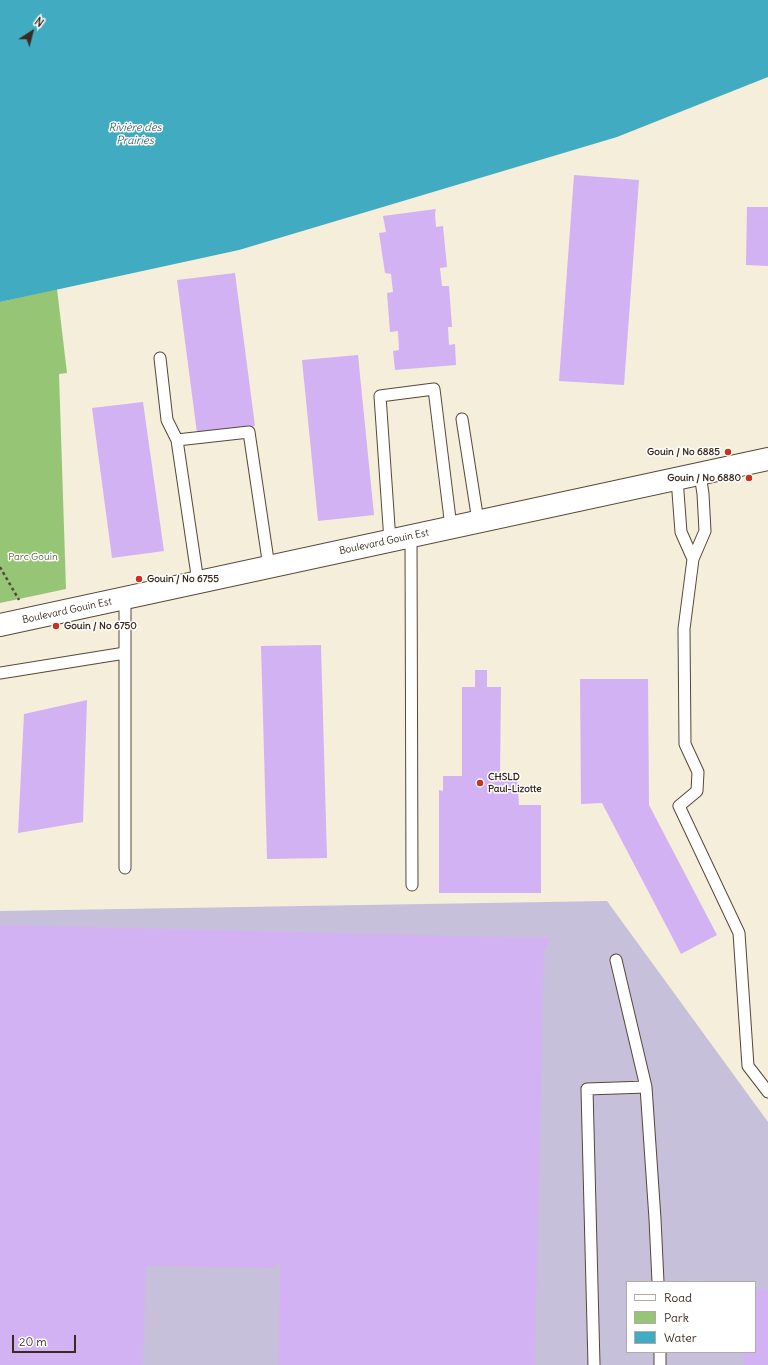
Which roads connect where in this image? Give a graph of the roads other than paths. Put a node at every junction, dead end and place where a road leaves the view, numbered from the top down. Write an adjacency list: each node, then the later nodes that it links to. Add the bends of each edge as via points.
1 (160, 358): 3 (lane, via 167,420)
2 (462, 419): 7 (lane)
3 (177, 440): 11 (lane, via 249,432); 12 (lane)
4 (768, 459): 5 (street, Boulevard Gouin Est)
5 (700, 474): 6 (street, Boulevard Gouin Est); 10 (lane, via 705,531)
6 (677, 479): 7 (street, Boulevard Gouin Est); 10 (lane, via 681,532)
7 (478, 521): 8 (street, Boulevard Gouin Est)
8 (451, 527): 9 (street, Boulevard Gouin Est); 9 (lane, via 434,389 380,396)
9 (400, 539): 11 (street, Boulevard Gouin Est); 18 (lane)
10 (693, 559): 21 (lane, via 684,629 685,744 698,772 697,791 679,806 739,933 748,1066)
11 (270, 567): 12 (street, Boulevard Gouin Est)
12 (198, 582): 13 (street, Boulevard Gouin Est)
13 (125, 598): 14 (street, Boulevard Gouin Est); 15 (lane)
14 (0, 625)
15 (125, 653): 16 (lane); 17 (lane)
16 (0, 673)
17 (125, 868)
18 (412, 885)
19 (616, 960): 20 (lane)
20 (646, 1087): 22 (lane); 24 (lane, via 587,1089)
21 (768, 1092)
22 (658, 1281)
23 (660, 1353): 25 (lane)
24 (594, 1365)
25 (660, 1365)

